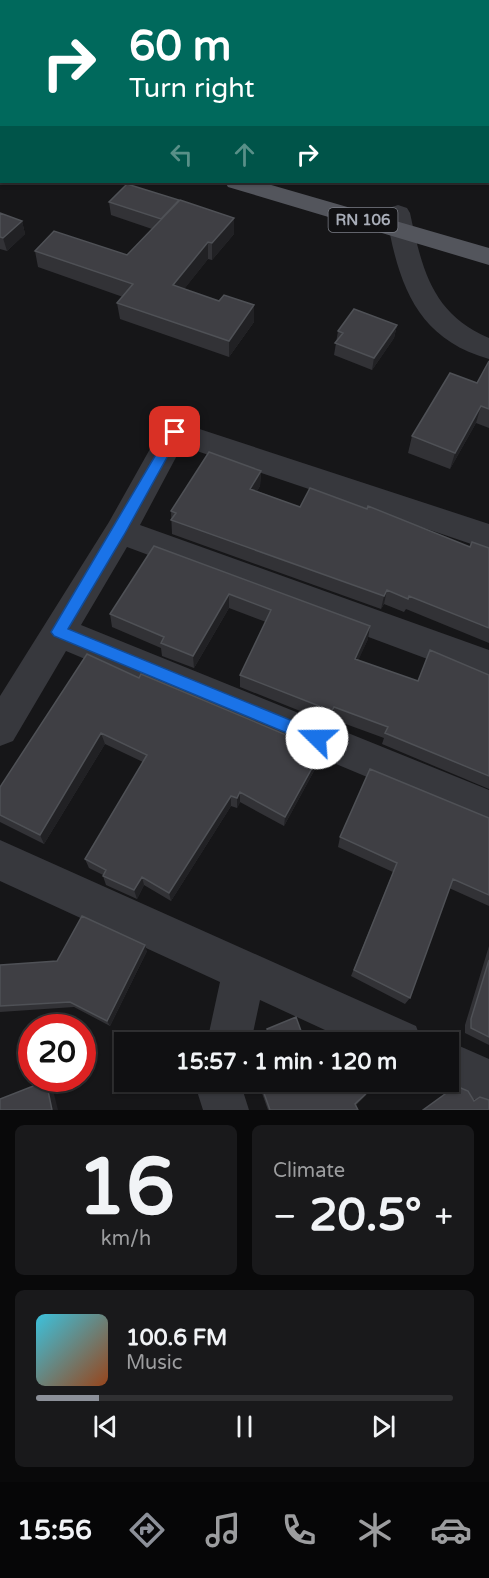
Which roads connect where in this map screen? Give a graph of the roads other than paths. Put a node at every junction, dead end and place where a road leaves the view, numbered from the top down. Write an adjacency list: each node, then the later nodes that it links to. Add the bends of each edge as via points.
1 (241, 183): 3 (main road, RN 106)
2 (296, 183): 3 (main road, RN 106)
3 (399, 222): 4 (main road, RN 106); 5 (main road, RN 106); 6 (street, via 420,292 435,317 462,338)
4 (489, 241)
5 (489, 257)
6 (489, 349)
7 (120, 531): 8 (street, via 175,432); 9 (street); 10 (street)
8 (489, 537)
9 (59, 632): 11 (street); 12 (street)
10 (489, 666)
11 (0, 729)
12 (489, 809)
13 (0, 860): 14 (street)
14 (244, 972): 15 (street); 16 (street)
15 (231, 1032)
16 (378, 1032)
17 (459, 1069): 18 (street)
18 (489, 1083)
19 (220, 1092): 20 (street)
20 (226, 1110)

